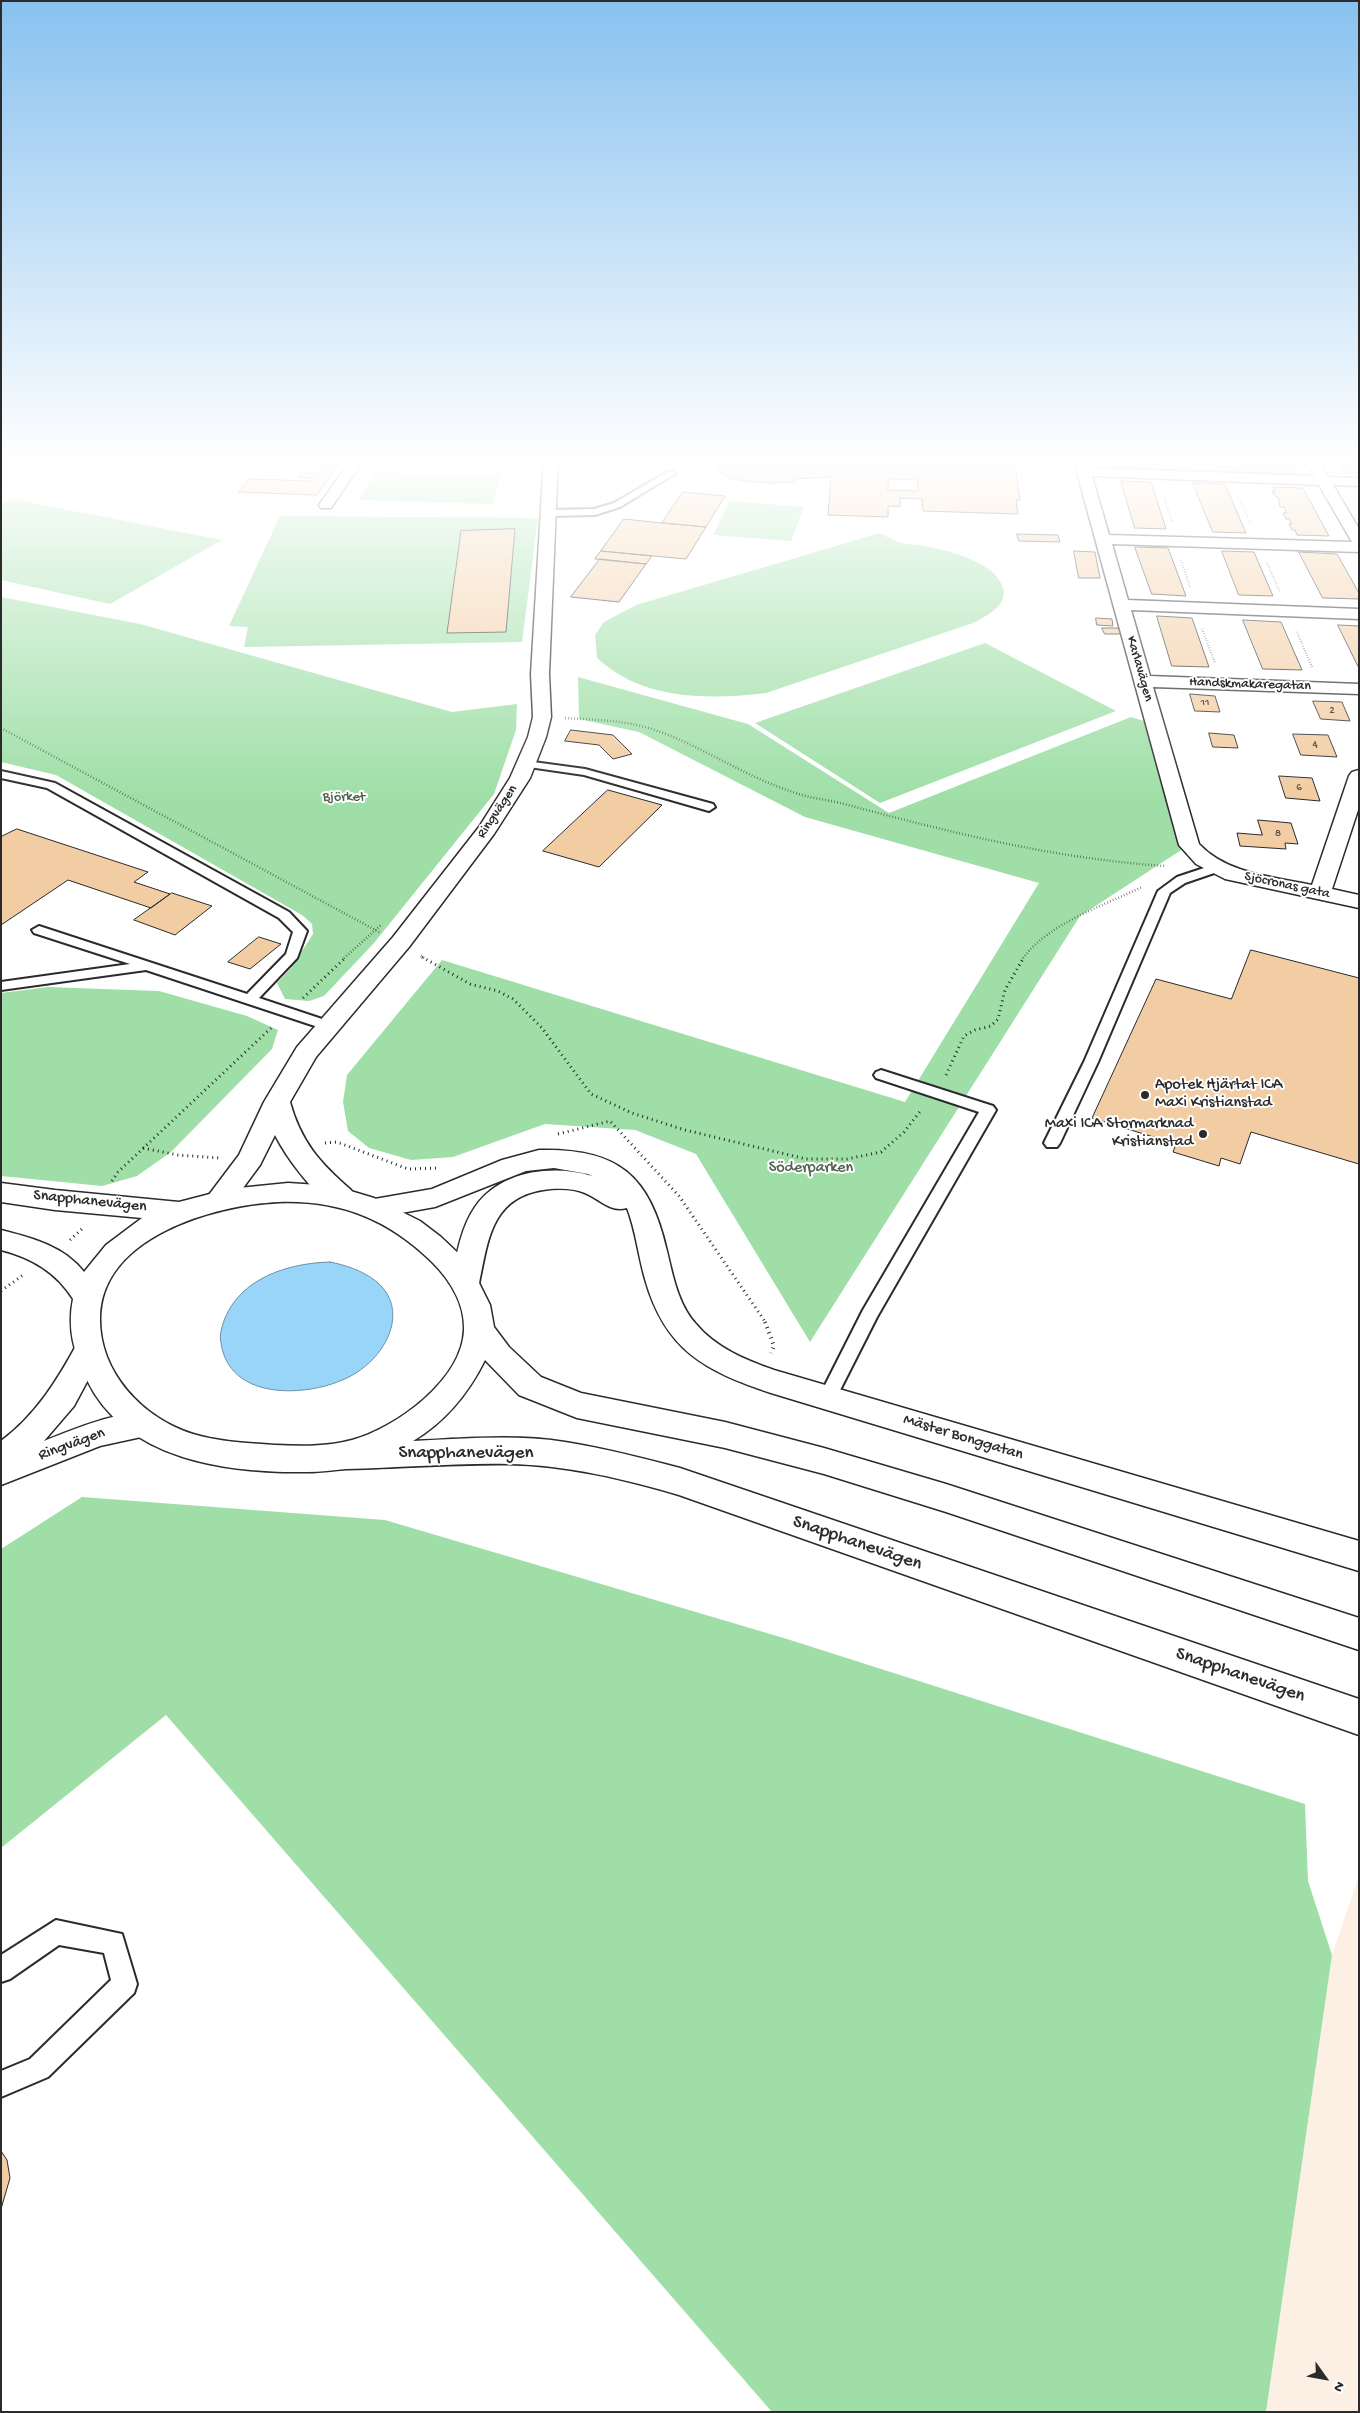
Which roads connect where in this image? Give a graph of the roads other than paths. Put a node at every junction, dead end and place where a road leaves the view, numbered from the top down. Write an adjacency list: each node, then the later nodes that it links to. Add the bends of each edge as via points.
1 (546, 571): 7 (street, Ringvägen, via 540,674 542,717)
2 (1111, 571): 3 (street, Karlavägen)
3 (1120, 605): 4 (street, via 1199,614 1288,611); 5 (street, Karlavägen)
4 (1359, 614)
5 (1142, 682): 6 (street, Handskmakaregatan); 11 (street, Karlavägen, via 1189,845)
6 (1359, 689)
7 (526, 764): 10 (lane, via 585,772); 18 (street, Ringvägen, via 488,830 402,942)
8 (1, 774): 17 (lane, via 51,785 284,915 300,931 292,955)
9 (1359, 776): 12 (street)
10 (709, 807)
11 (1211, 865): 12 (street, Sjöcronas gata, via 1233,874); 21 (lane, via 1164,891 1091,1062)
12 (1320, 893): 13 (street, Sjöcronas gata)
13 (1359, 902)
14 (39, 930): 15 (lane)
15 (147, 966): 16 (lane); 17 (lane)
16 (1, 986)
17 (251, 999): 18 (lane)
18 (329, 1026): 20 (street, Ringvägen, via 306,1054)
19 (881, 1074): 33 (lane, via 988,1110 869,1316)
20 (277, 1102): 23 (street, via 287,1135 309,1169); 24 (street, Ringvägen, via 251,1159)
21 (1052, 1143)
22 (1, 1192): 26 (street, Snapphanevägen)
23 (341, 1197): 24 (street, via 270,1193); 25 (street)
24 (219, 1200): 26 (street)
25 (373, 1208): 27 (street, Mäster Bonggatan, via 442,1196 524,1161 554,1159 591,1165 626,1184 639,1198); 29 (street, via 424,1238)
26 (178, 1212): 30 (street, via 132,1237 115,1253 93,1281)
27 (648, 1227): 29 (street, via 614,1196 599,1187 560,1180 524,1185 506,1193 486,1212 475,1237); 33 (street, Mäster Bonggatan, via 663,1290 675,1319 686,1334 708,1351 760,1378)
28 (1, 1240): 30 (street, via 50,1256 67,1269)
29 (465, 1284): 31 (street)
30 (88, 1300): 32 (street, via 85,1318)
31 (479, 1330): 35 (street, via 461,1377 429,1415 373,1445); 39 (street, via 498,1355 530,1386 577,1405 725,1435 824,1461)
32 (89, 1350): 34 (street, via 102,1381 114,1398); 36 (street, Ringvägen, via 66,1395 51,1414)
33 (828, 1397): 38 (street, Mäster Bonggatan)
34 (144, 1425): 35 (street, via 177,1442 209,1453 250,1458); 37 (street, Ringvägen, via 97,1434)
35 (341, 1456): 40 (street, Snapphanevägen, via 509,1451 564,1455 635,1469)
36 (1, 1460)
37 (1, 1472)
38 (1359, 1556)
39 (1359, 1634)
40 (1359, 1717)
41 (1, 1970): 42 (lane, via 56,1932 113,1944 125,1984 39,2068)
42 (1, 2084)

